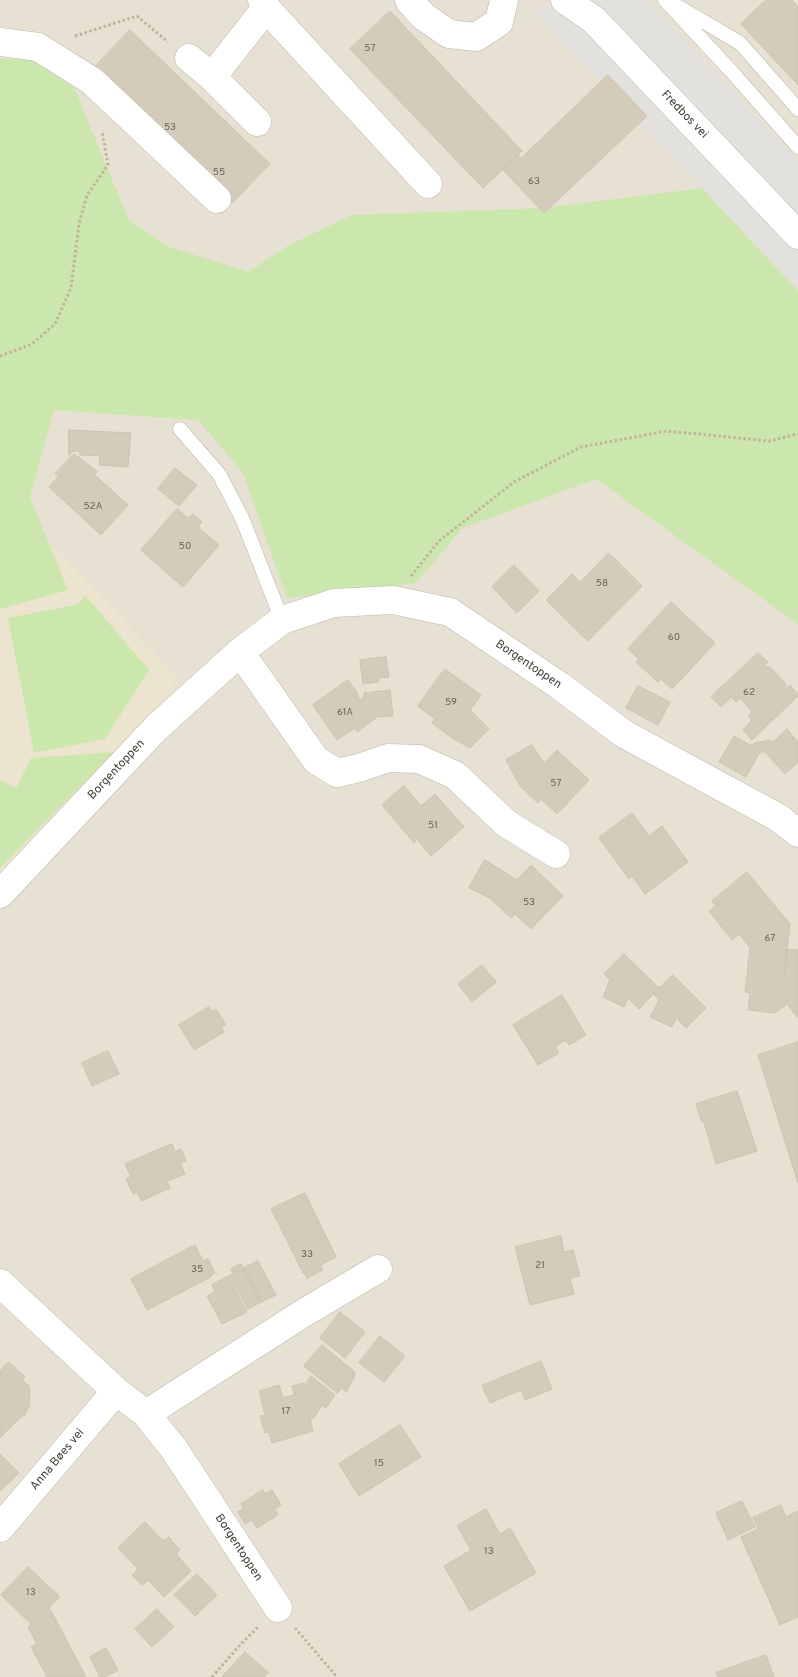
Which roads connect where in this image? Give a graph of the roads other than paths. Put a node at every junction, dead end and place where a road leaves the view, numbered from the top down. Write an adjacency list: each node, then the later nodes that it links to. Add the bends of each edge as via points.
1 (409, 0): 2 (street, via 423,16 450,34 476,37 499,22)
2 (504, 0)
3 (565, 0): 14 (street, Fredbos vei, via 594,20)
4 (666, 0): 9 (lane, via 740,44); 11 (lane)
5 (264, 4): 8 (street); 12 (street)
6 (0, 42): 13 (street, via 38,47 92,81)
7 (178, 50): 8 (street)
8 (212, 77): 10 (street)
9 (798, 110)
10 (258, 122)
11 (798, 147)
12 (428, 184)
13 (217, 199)
14 (798, 235)
15 (180, 429): 16 (lane, via 219,474 242,518)
16 (282, 620): 17 (street, Borgentoppen); 18 (street, Borgentoppen, via 334,604 392,600 450,612 560,686 624,734 779,818)
17 (240, 652): 19 (street, via 316,760 337,773 388,758 419,759 455,775 507,824); 20 (street, Borgentoppen, via 156,728)
18 (798, 833)
19 (556, 854)
20 (0, 894)
21 (378, 1269): 24 (street)
22 (0, 1283): 23 (street, Borgentoppen)
23 (116, 1391): 24 (street, Borgentoppen); 25 (street, Anna Bøes vei)
24 (146, 1414): 26 (street, Borgentoppen, via 174,1448)
25 (0, 1528)
26 (278, 1608)

